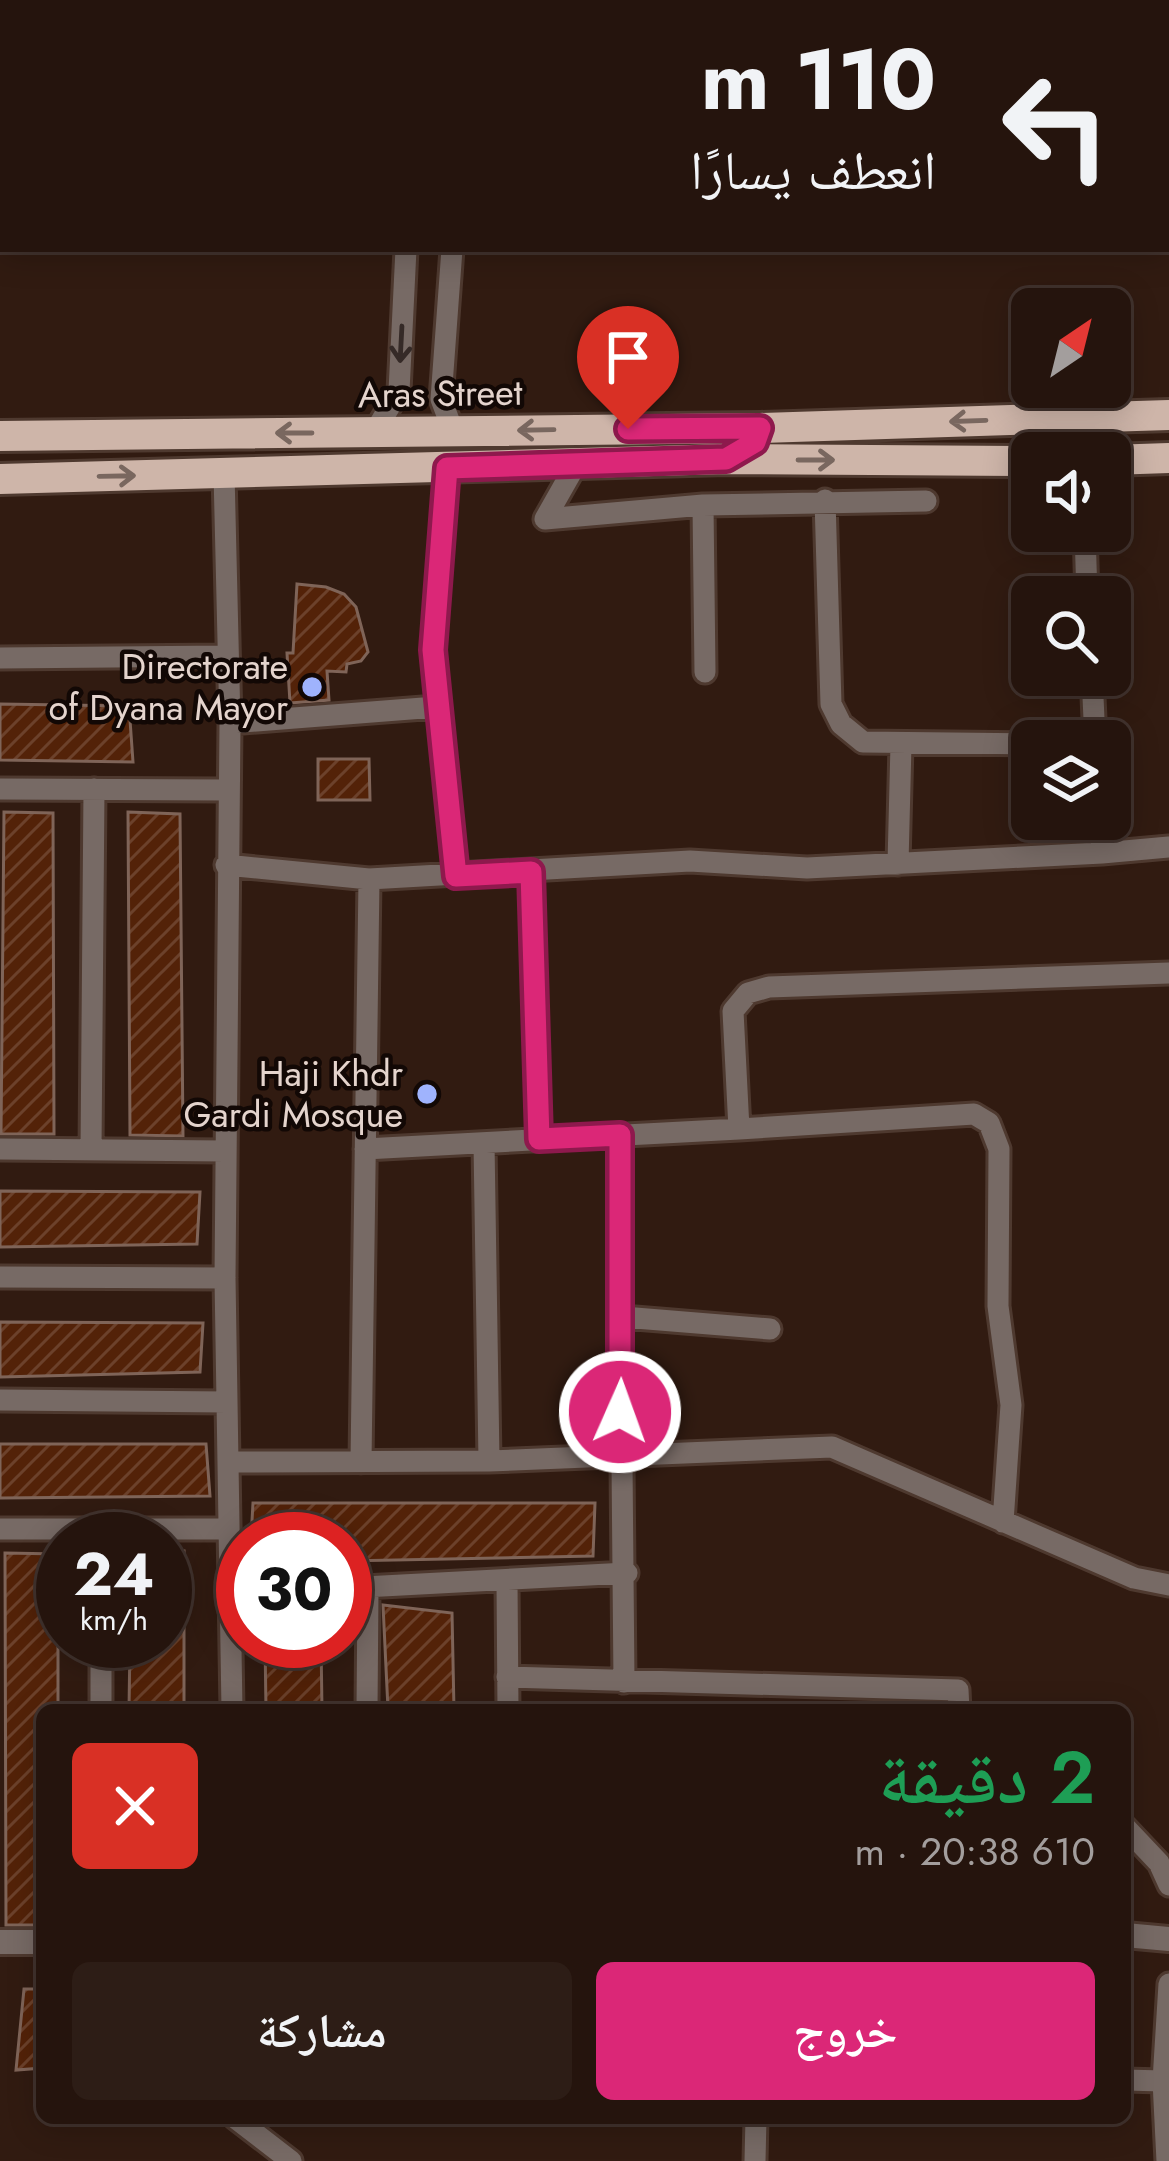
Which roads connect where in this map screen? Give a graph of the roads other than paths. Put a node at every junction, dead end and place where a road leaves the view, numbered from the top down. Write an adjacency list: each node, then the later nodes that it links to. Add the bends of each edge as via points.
1 (406, 252): 6 (street, one-way to 6, via 399,391)
2 (452, 252): 5 (street, via 441,399)
3 (1169, 415): 4 (main road, Aras Street, one-way to 4)
4 (760, 428): 5 (main road, Aras Street, one-way to 5); 9 (main road, via 755,442)
5 (453, 431): 6 (main road, Aras Street)
6 (374, 433): 7 (main road, Aras Street, one-way to 7)
7 (0, 436)
8 (1169, 458): 10 (main road)
9 (726, 459): 11 (main road, Aras Street, one-way to 11); 12 (main road, Aras Street)
10 (1131, 459)
11 (1011, 461)
12 (575, 466): 13 (main road, Aras Street); 18 (street, via 544,519)
13 (447, 468): 14 (main road, Aras Street); 22 (street)
14 (224, 473): 15 (main road, Aras Street, one-way to 14); 19 (street)
15 (0, 479)
16 (825, 500): 17 (street); 18 (street); 24 (street, via 831,704 863,742)
17 (926, 501)
18 (703, 505): 21 (street)
19 (226, 656): 20 (street); 23 (street)
20 (0, 658)
21 (705, 672)
22 (436, 707): 23 (street); 35 (street)
23 (230, 723): 28 (street)
24 (901, 744): 25 (street); 32 (street)
25 (1011, 744)
26 (0, 789): 27 (street)
27 (94, 789): 28 (street); 44 (street)
28 (226, 790): 33 (street)
29 (1101, 840): 31 (street)
30 (1169, 848): 31 (street)
31 (1102, 854): 32 (street)
32 (898, 864): 34 (street, via 690,861)
33 (226, 865): 36 (street); 45 (street)
34 (531, 872): 35 (street); 40 (street)
35 (456, 876): 36 (street)
36 (369, 879): 43 (street)
37 (1169, 974): 38 (street, via 748,993 733,1012)
38 (739, 1129): 39 (street); 57 (street, via 974,1114 989,1123 1000,1149 998,1306 1011,1405)
39 (620, 1135): 40 (street); 48 (street)
40 (539, 1139): 41 (street)
41 (484, 1143): 43 (street); 53 (street)
42 (0, 1149): 44 (street)
43 (365, 1149): 55 (street)
44 (91, 1150): 45 (street)
45 (225, 1151): 47 (street)
46 (0, 1277): 47 (street)
47 (225, 1278): 51 (street)
48 (623, 1317): 49 (street); 52 (street)
49 (770, 1329)
50 (0, 1400): 51 (street)
51 (227, 1402): 54 (street)
52 (618, 1456): 53 (street); 57 (street, via 832,1447); 60 (street)
53 (489, 1461): 55 (street)
54 (228, 1462): 55 (street); 56 (street)
55 (361, 1462)
56 (229, 1512)
57 (1003, 1522): 62 (street)
58 (0, 1529): 59 (street)
59 (36, 1531)
60 (627, 1573): 61 (street); 68 (street)
61 (507, 1582): 63 (street); 67 (street)
62 (1169, 1585)
63 (372, 1589)
64 (101, 1668): 69 (street)
65 (234, 1668): 70 (street)
66 (368, 1668): 71 (street)
67 (507, 1677): 68 (street); 72 (street)
68 (624, 1682): 73 (street, via 958,1690)
69 (100, 1704)
70 (232, 1704)
71 (368, 1704)
72 (508, 1704)
73 (958, 1704)
74 (1131, 1833): 75 (street)
75 (1169, 1885)
76 (1131, 1936): 77 (street)
77 (1169, 1939)
78 (0, 1942): 79 (street)
79 (36, 1942)
80 (1169, 1984): 82 (street)
81 (1131, 2080): 82 (street)
82 (1163, 2081): 87 (street)
83 (243, 2124): 85 (street)
84 (756, 2124): 86 (street)
85 (290, 2161)
86 (755, 2161)
87 (1167, 2161)

